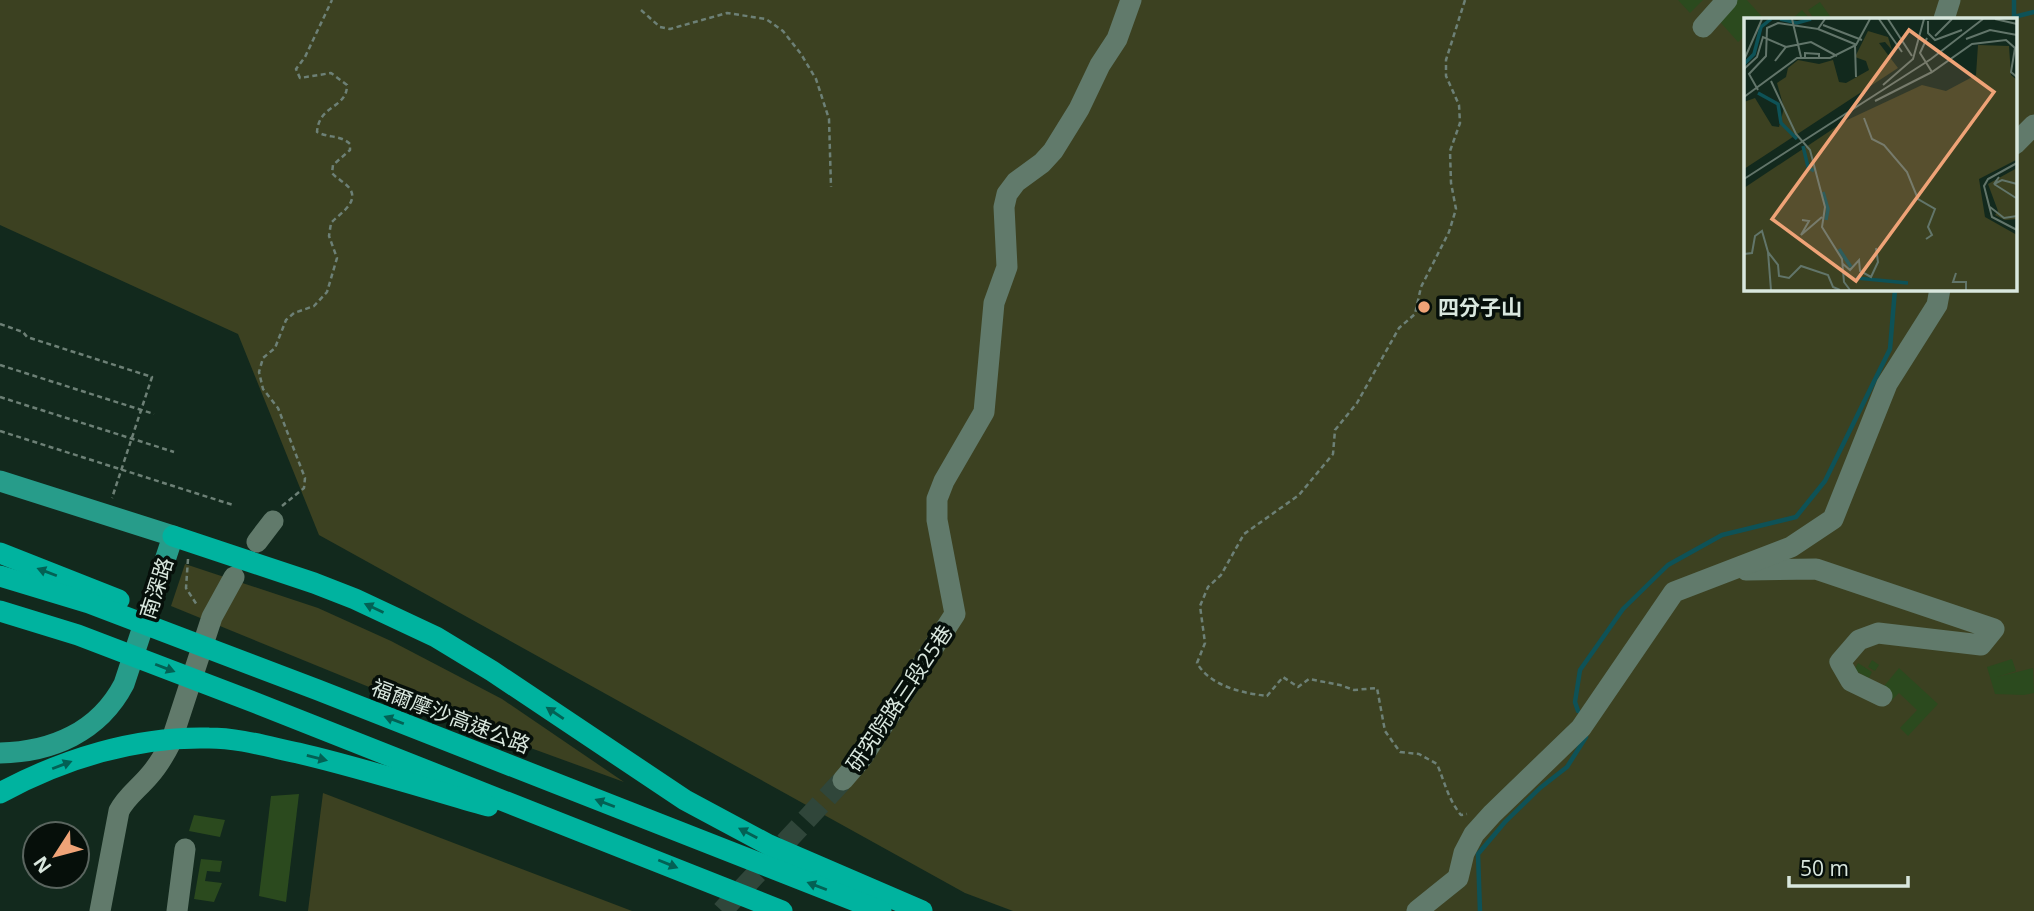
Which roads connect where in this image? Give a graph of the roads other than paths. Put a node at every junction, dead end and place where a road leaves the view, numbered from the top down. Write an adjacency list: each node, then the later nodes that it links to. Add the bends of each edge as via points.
1 (1131, 0): 23 (lane, 研究院路三段25巷, via 1117,39 1053,151 1007,194 1007,267 994,303 984,412 937,499 955,614)
2 (1727, 0): 5 (lane)
3 (1950, 0): 4 (lane)
4 (1944, 18)
5 (1703, 27)
6 (2034, 125): 7 (lane)
7 (2016, 143)
8 (1940, 290): 14 (lane, via 1937,305 1887,384 1833,519 1791,547)
9 (0, 481): 11 (main road, 南深路)
10 (273, 521): 12 (lane)
11 (173, 536): 21 (main road, 南深路, via 116,701 102,718); 31 (highway, one-way to 11, via 769,845 685,800 436,637 314,583)
12 (257, 542)
13 (0, 553): 17 (highway, one-way to 13)
14 (1730, 571): 19 (lane, via 1816,569 1994,629 1981,645 1878,634 1859,640 1840,662 1851,681); 32 (lane, via 1674,592 1581,728 1474,834 1458,878)
15 (0, 576): 17 (highway)
16 (234, 576): 27 (lane, via 212,617 171,742 119,811)
17 (92, 597): 30 (highway, 福爾摩沙高速公路, one-way to 17, via 318,690 240,646)
18 (0, 611): 25 (highway, one-way to 25, via 78,635)
19 (1882, 696)
20 (0, 738): 21 (main road, 南深路)
21 (56, 743): 22 (main road, 南深路)
22 (0, 753)
23 (843, 780)
24 (0, 793): 25 (highway, one-way to 25, via 65,763 135,743 210,738 319,758)
25 (604, 839): 29 (highway, one-way to 29)
26 (185, 849): 28 (lane)
27 (100, 911)
28 (177, 911)
29 (782, 911)
30 (880, 911)
31 (922, 911)
32 (1416, 911)

